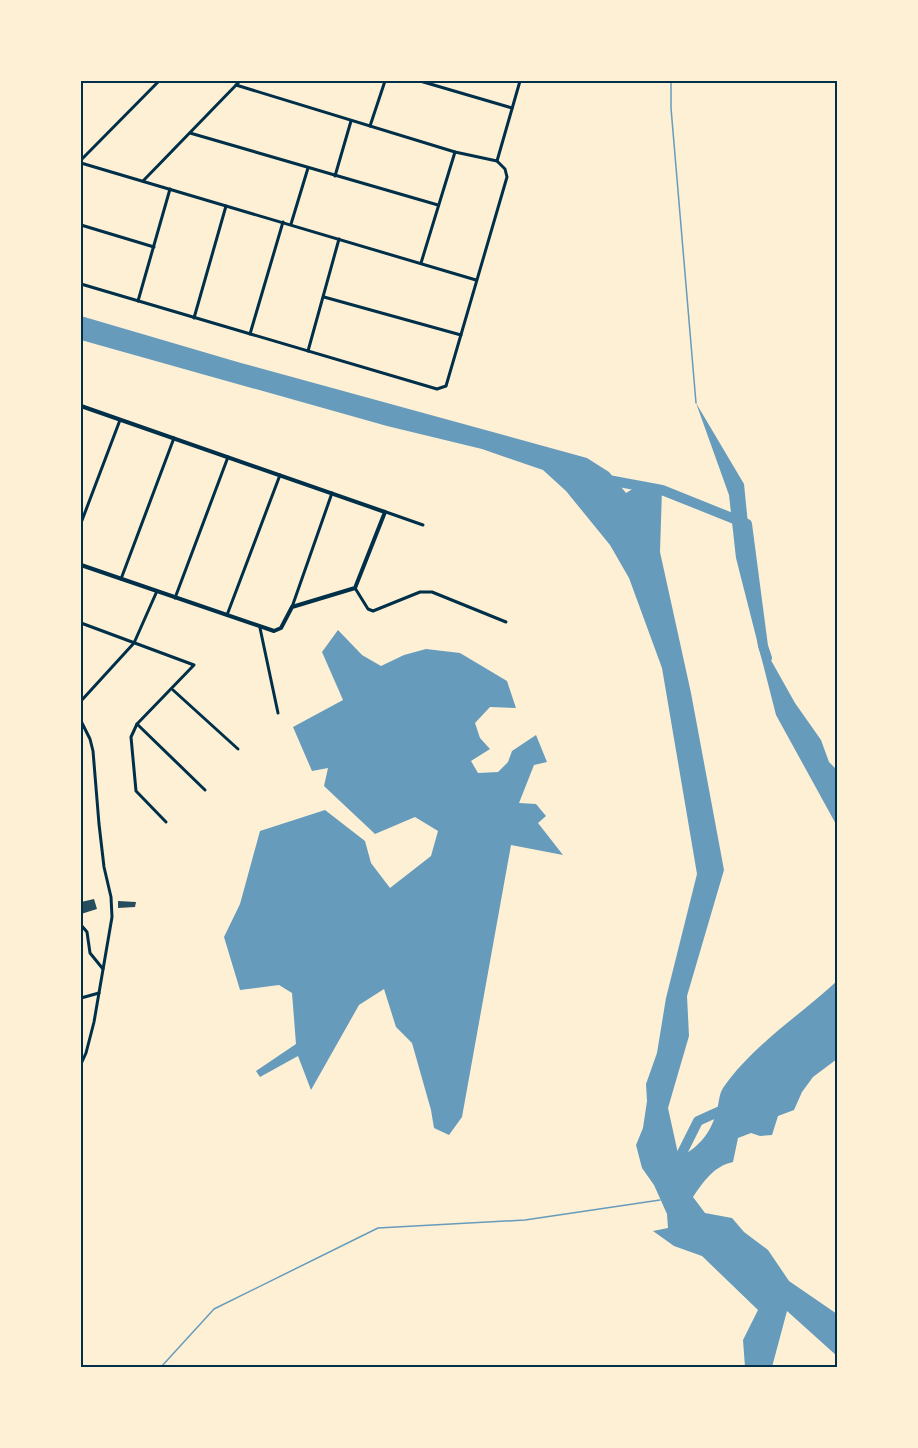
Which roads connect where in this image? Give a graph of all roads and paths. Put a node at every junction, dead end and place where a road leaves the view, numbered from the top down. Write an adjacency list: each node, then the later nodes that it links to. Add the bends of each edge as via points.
1 (159, 81): 12 (street)
2 (240, 81): 6 (street)
3 (385, 81): 9 (street)
4 (420, 81): 7 (street)
5 (520, 81): 7 (street)
6 (236, 85): 8 (street); 10 (street)
7 (512, 108): 13 (street)
8 (351, 121): 9 (street); 15 (street)
9 (370, 126): 11 (street)
10 (190, 133): 14 (street); 16 (street)
11 (455, 152): 13 (street); 18 (street)
12 (82, 159): 16 (street)
13 (498, 161): 26 (street, via 507,177)
14 (308, 168): 15 (street); 22 (street)
15 (335, 176): 18 (street)
16 (143, 181): 17 (street)
17 (170, 189): 19 (street); 24 (street)
18 (438, 205): 25 (street)
19 (226, 206): 20 (street); 30 (street)
20 (283, 222): 22 (street); 31 (street)
21 (81, 225): 24 (street)
22 (291, 225): 23 (street)
23 (339, 239): 25 (street); 28 (street)
24 (154, 247): 29 (street)
25 (421, 263): 26 (street)
26 (476, 280): 32 (street)
27 (81, 284): 29 (street)
28 (324, 297): 32 (street); 33 (street)
29 (138, 301): 30 (street)
30 (194, 318): 31 (street)
31 (250, 334): 33 (street)
32 (461, 335): 33 (street, via 448,383 437,389)
33 (308, 351)
34 (81, 406): 35 (street)
35 (120, 420): 36 (street); 41 (street)
36 (174, 438): 37 (street); 44 (street)
37 (228, 457): 38 (street); 47 (street)
38 (280, 475): 39 (street); 49 (street)
39 (332, 493): 40 (street); 48 (street)
40 (385, 512): 42 (street); 45 (street)
41 (81, 523)
42 (423, 525)
43 (81, 565): 44 (street)
44 (121, 579): 46 (street)
45 (355, 588): 48 (street); 50 (street, via 373,611 420,592 432,592)
46 (157, 591): 47 (street); 53 (street)
47 (175, 598): 49 (street)
48 (292, 607): 52 (street, via 278,630)
49 (227, 615): 52 (street)
50 (506, 622)
51 (81, 623): 53 (street)
52 (260, 628): 56 (street)
53 (134, 643): 54 (street, via 194,665); 55 (street)
54 (172, 689): 58 (street); 59 (street)
55 (81, 701)
56 (278, 713)
57 (81, 721): 63 (street, via 93,751 111,897 112,917)
58 (138, 724): 60 (street); 61 (street, via 130,744 136,791)
59 (238, 749)
60 (205, 790)
61 (166, 822)
62 (81, 925): 63 (street, via 87,932 90,953)
63 (103, 969): 64 (street)
64 (99, 993): 65 (street); 66 (street)
65 (81, 998)
66 (81, 1064)

